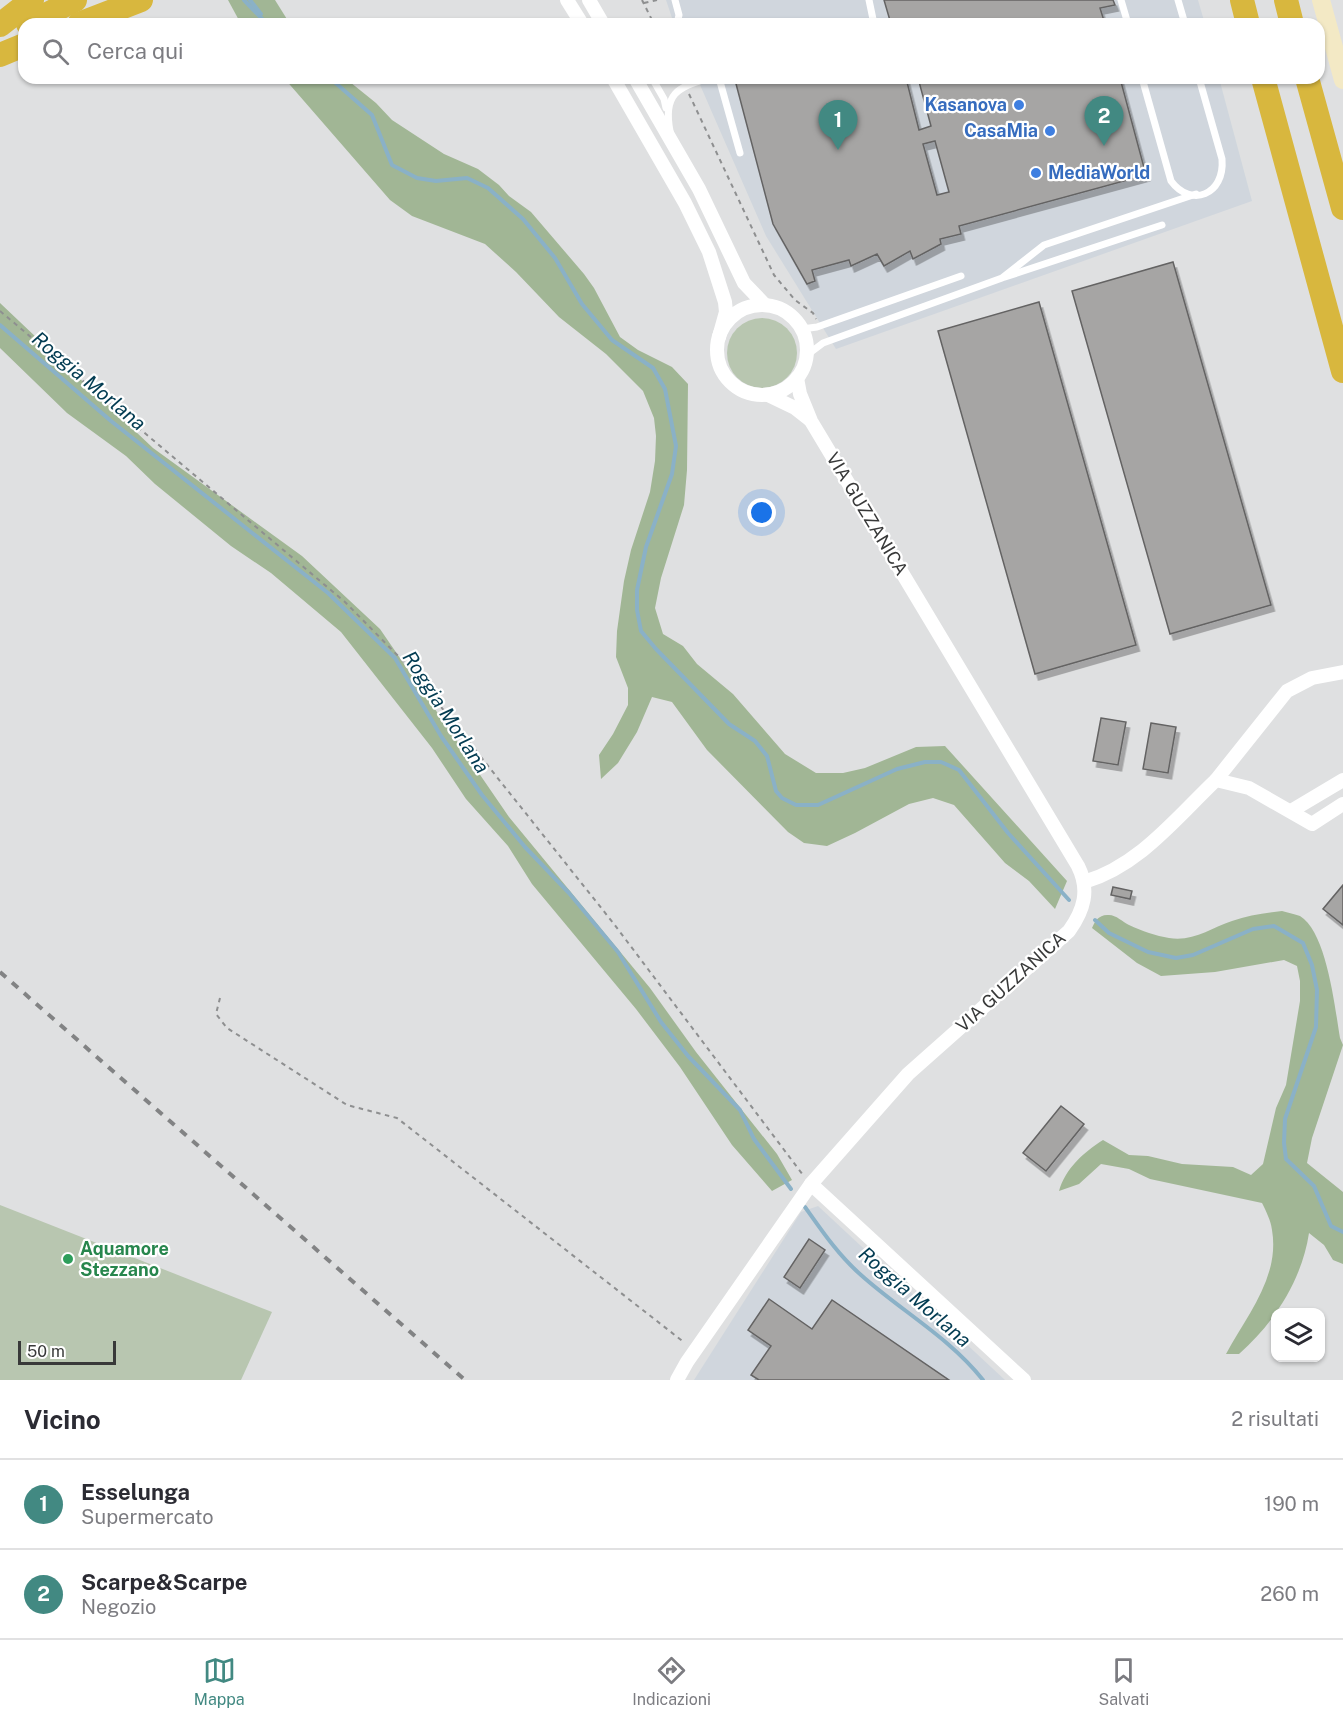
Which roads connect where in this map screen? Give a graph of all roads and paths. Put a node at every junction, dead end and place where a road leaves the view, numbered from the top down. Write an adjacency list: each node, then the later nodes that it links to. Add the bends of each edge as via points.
1 (32, 0): 26 (highway)
2 (75, 0): 15 (highway)
3 (141, 0): 16 (highway)
4 (567, 0): 17 (street)
5 (589, 0): 18 (street)
6 (657, 0): 14 (path)
7 (675, 0): 20 (lane)
8 (869, 0): 21 (lane)
9 (1121, 0): 22 (lane)
10 (1178, 0): 23 (lane)
11 (1242, 0): 24 (highway)
12 (1286, 0): 25 (highway)
13 (1321, 0): 31 (street)
14 (643, 2): 19 (path)
15 (40, 18)
16 (94, 18)
17 (578, 18)
18 (600, 18)
19 (651, 18)
20 (678, 18)
21 (873, 18)
22 (1126, 18)
23 (1183, 18)
24 (1246, 18)
25 (1290, 18)
26 (0, 25)
27 (18, 29): 28 (highway)
28 (0, 39)
29 (18, 47): 30 (highway)
30 (0, 54)
31 (1343, 80)
32 (616, 84): 54 (street, VIA GUZZANICA, via 709,252 725,302)
33 (638, 84): 44 (street)
34 (655, 84): 42 (lane)
35 (689, 84): 41 (lane)
36 (721, 84): 43 (lane)
37 (1144, 84): 45 (lane, via 1172,180 1177,189)
38 (1201, 84): 45 (lane, via 1223,171 1215,188)
39 (1265, 84): 56 (highway)
40 (1309, 84): 46 (highway)
41 (685, 85): 42 (lane, via 675,93); 52 (path, via 774,275 795,300 813,313)
42 (667, 116): 44 (lane, via 670,133)
43 (740, 153)
44 (685, 164): 50 (street, via 744,283)
45 (1196, 194): 49 (lane, via 1044,245)
46 (1343, 208)
47 (1162, 225): 49 (lane)
48 (961, 276): 52 (lane)
49 (1002, 278): 55 (lane, via 823,343)
50 (765, 305): 53 (street, via 783,310); 54 (street, via 736,313)
51 (0, 311): 67 (path, via 345,602 410,668 614,924)
52 (817, 327): 53 (lane)
53 (802, 329): 55 (street)
54 (719, 337): 58 (street, VIA GUZZANICA, via 717,352 728,379 753,394)
55 (807, 355): 57 (street)
56 (1343, 371)
57 (797, 378): 58 (street); 59 (street, VIA GUZZANICA)
58 (768, 395): 59 (street, VIA GUZZANICA)
59 (812, 421): 65 (street, VIA GUZZANICA)
60 (1343, 672): 61 (street, via 1312,678 1287,691)
61 (1216, 780): 64 (street, via 1248,788); 65 (street, via 1130,860 1107,875)
62 (1343, 780): 64 (street)
63 (1343, 804): 64 (street, via 1312,824)
64 (1291, 811)
65 (1084, 882): 67 (street, VIA GUZZANICA, via 1084,903 1069,931 908,1074)
66 (220, 998): 68 (path, via 216,1014 227,1028 347,1105 397,1118)
67 (810, 1185): 68 (street, VIA GUZZANICA); 70 (street)
68 (695, 1350): 69 (street, VIA GUZZANICA)
69 (677, 1380)
70 (1024, 1380)

